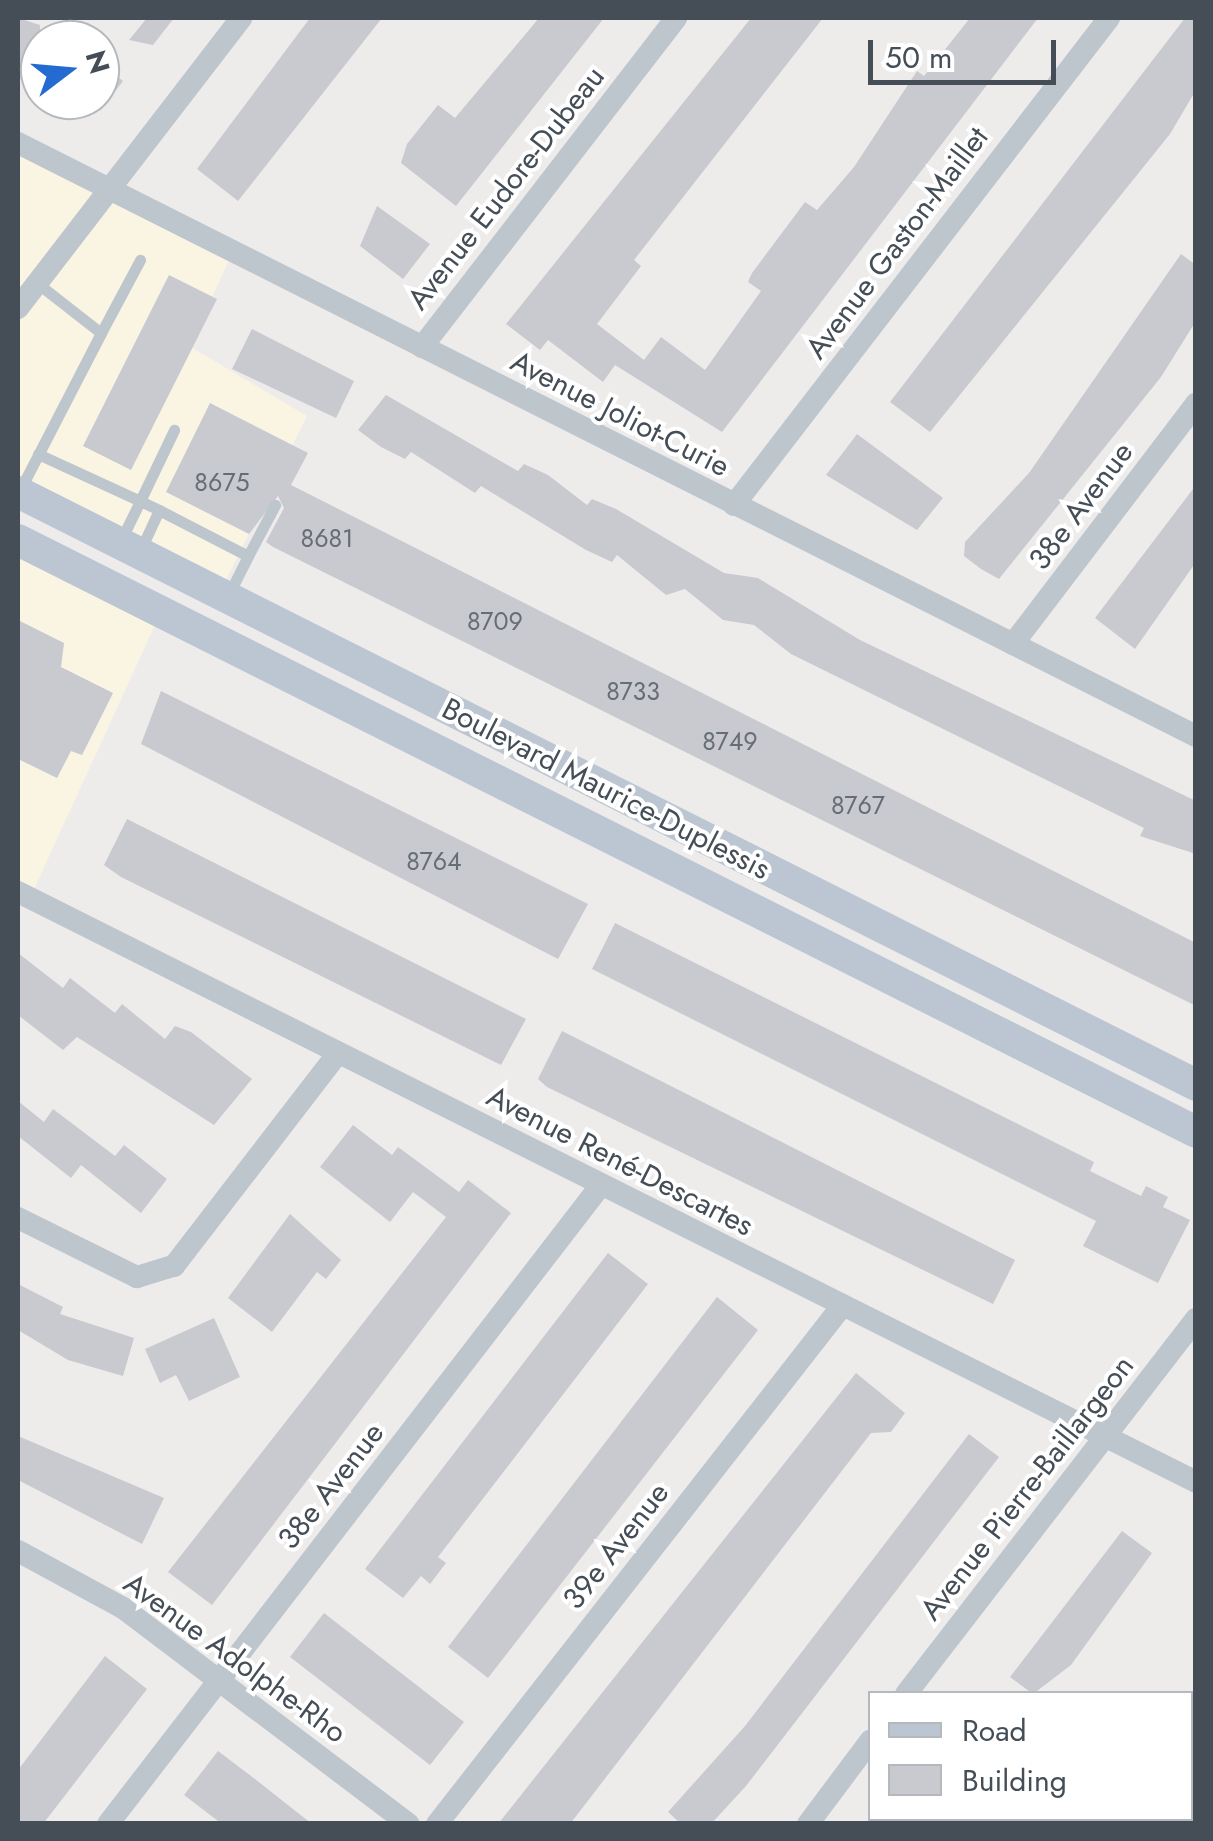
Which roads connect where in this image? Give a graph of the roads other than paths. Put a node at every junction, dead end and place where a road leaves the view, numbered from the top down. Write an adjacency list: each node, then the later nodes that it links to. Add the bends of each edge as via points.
1 (242, 18): 5 (street)
2 (676, 18): 10 (street, Avenue Eudore-Dubeau)
3 (1109, 18): 17 (street, Avenue Gaston-Maillet)
4 (18, 144): 5 (street, Avenue Joliot-Curie)
5 (110, 190): 7 (street); 10 (street, Avenue Joliot-Curie)
6 (140, 260): 9 (lane)
7 (37, 283): 8 (street); 9 (lane)
8 (18, 308)
9 (101, 333): 13 (lane)
10 (422, 347): 17 (street, Avenue Joliot-Curie)
11 (1196, 404): 23 (street, 38e Avenue)
12 (174, 430): 15 (lane)
13 (38, 454): 14 (lane); 15 (lane)
14 (18, 492): 20 (street, Boulevard Maurice-Duplessis)
15 (140, 501): 18 (lane); 20 (lane)
16 (276, 505): 21 (lane)
17 (734, 505): 23 (street, Avenue Joliot-Curie)
18 (159, 510): 20 (lane); 21 (lane)
19 (18, 540): 28 (street, Boulevard Maurice-Duplessis)
20 (129, 549): 22 (street, Boulevard Maurice-Duplessis)
21 (248, 556): 22 (lane)
22 (227, 598): 27 (street, Boulevard Maurice-Duplessis)
23 (1014, 644): 24 (street, Avenue Joliot-Curie)
24 (1196, 736)
25 (18, 892): 26 (street, Avenue René-Descartes)
26 (338, 1053): 29 (street, Avenue René-Descartes); 30 (street, via 174,1266 138,1277)
27 (1196, 1085)
28 (1196, 1132)
29 (601, 1185): 31 (street, Avenue René-Descartes); 36 (street, 38e Avenue)
30 (18, 1218)
31 (842, 1306): 33 (street, Avenue René-Descartes); 41 (street, 39e Avenue)
32 (1196, 1318): 33 (street, Avenue Pierre-Baillargeon)
33 (1104, 1436): 34 (street, Avenue René-Descartes); 37 (street, Avenue Pierre-Baillargeon)
34 (1196, 1482)
35 (18, 1551): 36 (street, Avenue Adolphe-Rho, via 124,1608)
36 (217, 1682): 39 (street, 38e Avenue); 40 (street, Avenue Adolphe-Rho)
37 (908, 1691)
38 (868, 1744): 42 (street)
39 (108, 1824)
40 (410, 1824)
41 (437, 1824)
42 (808, 1824)

